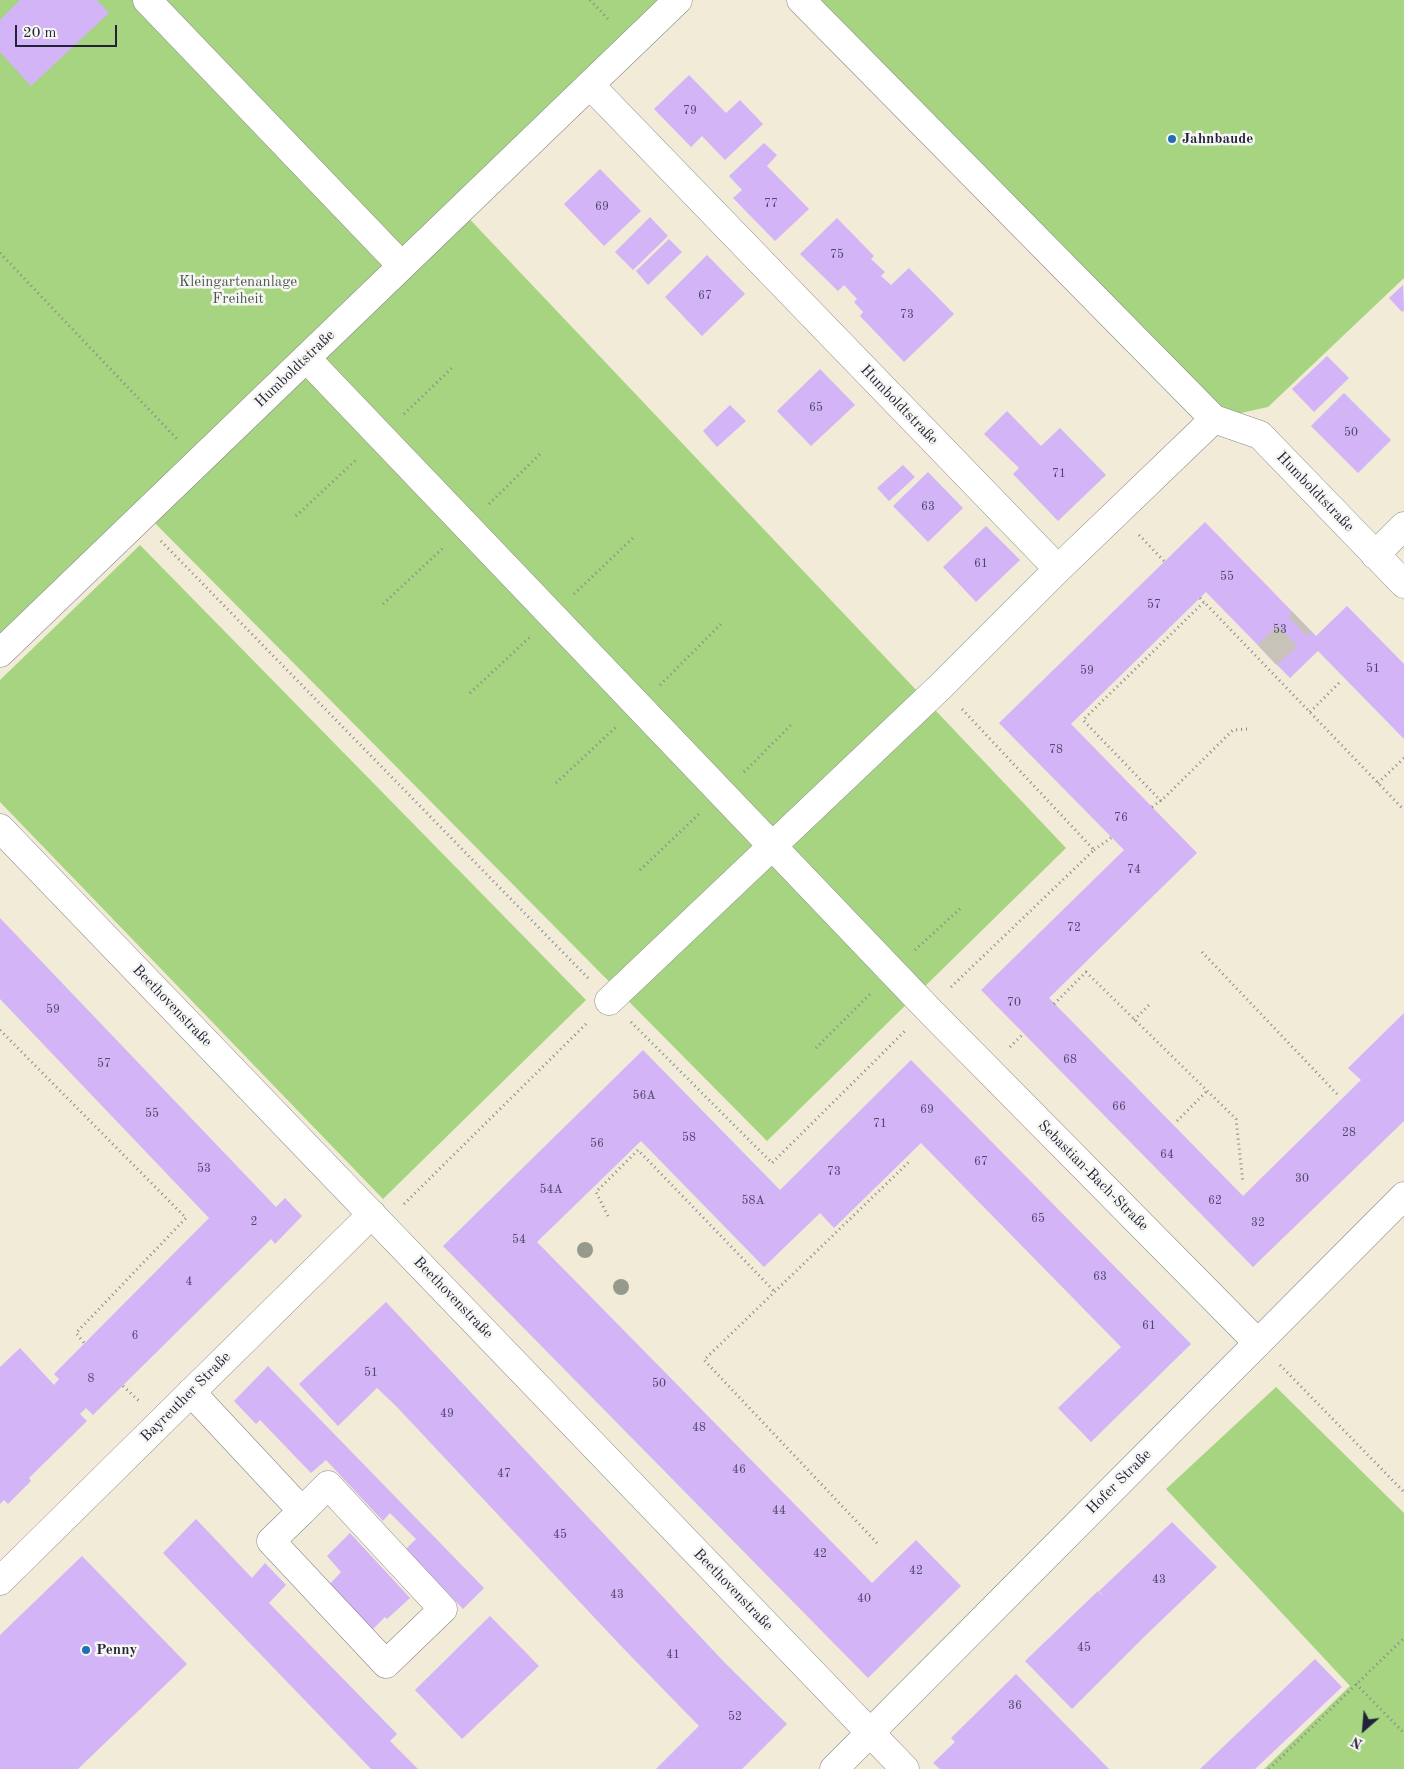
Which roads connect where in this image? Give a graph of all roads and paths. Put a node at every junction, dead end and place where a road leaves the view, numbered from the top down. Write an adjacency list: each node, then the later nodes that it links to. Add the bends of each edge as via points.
1 (147, 0): 6 (street)
2 (678, 0): 4 (street, Humboldtstraße)
3 (801, 0): 9 (street, Humboldtstraße)
4 (590, 85): 6 (street, Humboldtstraße); 19 (street, Humboldtstraße)
5 (0, 253): 12 (path)
6 (402, 266): 7 (street, Humboldtstraße)
7 (306, 358): 10 (street, Sebastian-Bach-Straße); 12 (street, Humboldtstraße)
8 (454, 366): 10 (path)
9 (1214, 419): 18 (street, Humboldtstraße, via 1260,435); 19 (street)
10 (381, 436): 13 (path); 15 (street, Sebastian-Bach-Straße)
11 (542, 452): 15 (path)
12 (199, 462): 14 (street, Humboldtstraße)
13 (296, 516)
14 (139, 519): 26 (street, Humboldtstraße); 49 (path)
15 (467, 526): 23 (path); 24 (street, Sebastian-Bach-Straße)
16 (1404, 526): 18 (street)
17 (632, 538): 24 (path)
18 (1375, 554): 20 (street, Humboldtstraße)
19 (1058, 570): 28 (street)
20 (1404, 584)
21 (1200, 598): 22 (path)
22 (1204, 602): 31 (path); 38 (path, via 1083,720)
23 (383, 604)
24 (552, 615): 29 (path); 30 (street, Sebastian-Bach-Straße)
25 (721, 624): 30 (path)
26 (0, 654)
27 (1339, 683): 31 (path)
28 (941, 686): 43 (street); 44 (path)
29 (470, 693)
30 (638, 705): 35 (path); 37 (street, Sebastian-Bach-Straße)
31 (1310, 712): 36 (path)
32 (793, 723): 37 (path)
33 (1247, 729): 38 (path, via 1233,730)
34 (1404, 758): 36 (path)
35 (556, 783)
36 (1378, 783): 40 (path)
37 (722, 793): 43 (street, Sebastian-Bach-Straße); 45 (path)
38 (1161, 801): 39 (path)
39 (1152, 807)
40 (1404, 810)
41 (0, 828): 63 (street, Beethovenstraße)
42 (1112, 837): 44 (path)
43 (772, 845): 48 (street, Sebastian-Bach-Straße); 49 (street)
44 (1094, 850): 52 (path)
45 (640, 870)
46 (962, 907): 48 (path)
47 (1202, 952): 57 (path)
48 (892, 971): 52 (street, Sebastian-Bach-Straße); 55 (path)
49 (610, 1001): 52 (path, via 772,1163); 63 (path)
50 (1054, 1004): 53 (path, via 1086,972)
51 (1150, 1004): 53 (path)
52 (928, 1009): 66 (street, Sebastian-Bach-Straße)
53 (1134, 1020): 56 (path)
54 (0, 1030): 65 (path, via 186,1218 76,1334)
55 (816, 1048)
56 (1207, 1091): 58 (path); 60 (path, via 1236,1119)
57 (1338, 1095)
58 (1177, 1121)
59 (910, 1161): 64 (path)
60 (1243, 1183)
61 (1404, 1196): 66 (street, Hofer Straße)
62 (608, 1216): 64 (path, via 596,1192 638,1150)
63 (377, 1220): 67 (street, Bayreuther Straße); 74 (street, Beethovenstraße)
64 (775, 1292): 70 (path, via 704,1360)
65 (84, 1343)
66 (1258, 1343): 68 (path); 74 (street, Hofer Straße)
67 (191, 1392): 69 (street); 71 (street, Bayreuther Straße)
68 (1404, 1492)
69 (302, 1510): 69 (street, via 270,1541 386,1664 443,1609 328,1486)
70 (877, 1543)
71 (0, 1581)
72 (1404, 1638): 73 (path)
73 (1356, 1684): 75 (path); 78 (path)
74 (870, 1733): 76 (street, Hofer Straße); 77 (street, Beethovenstraße)
75 (1404, 1733)
76 (834, 1769)
77 (906, 1769)
78 (1269, 1769)

